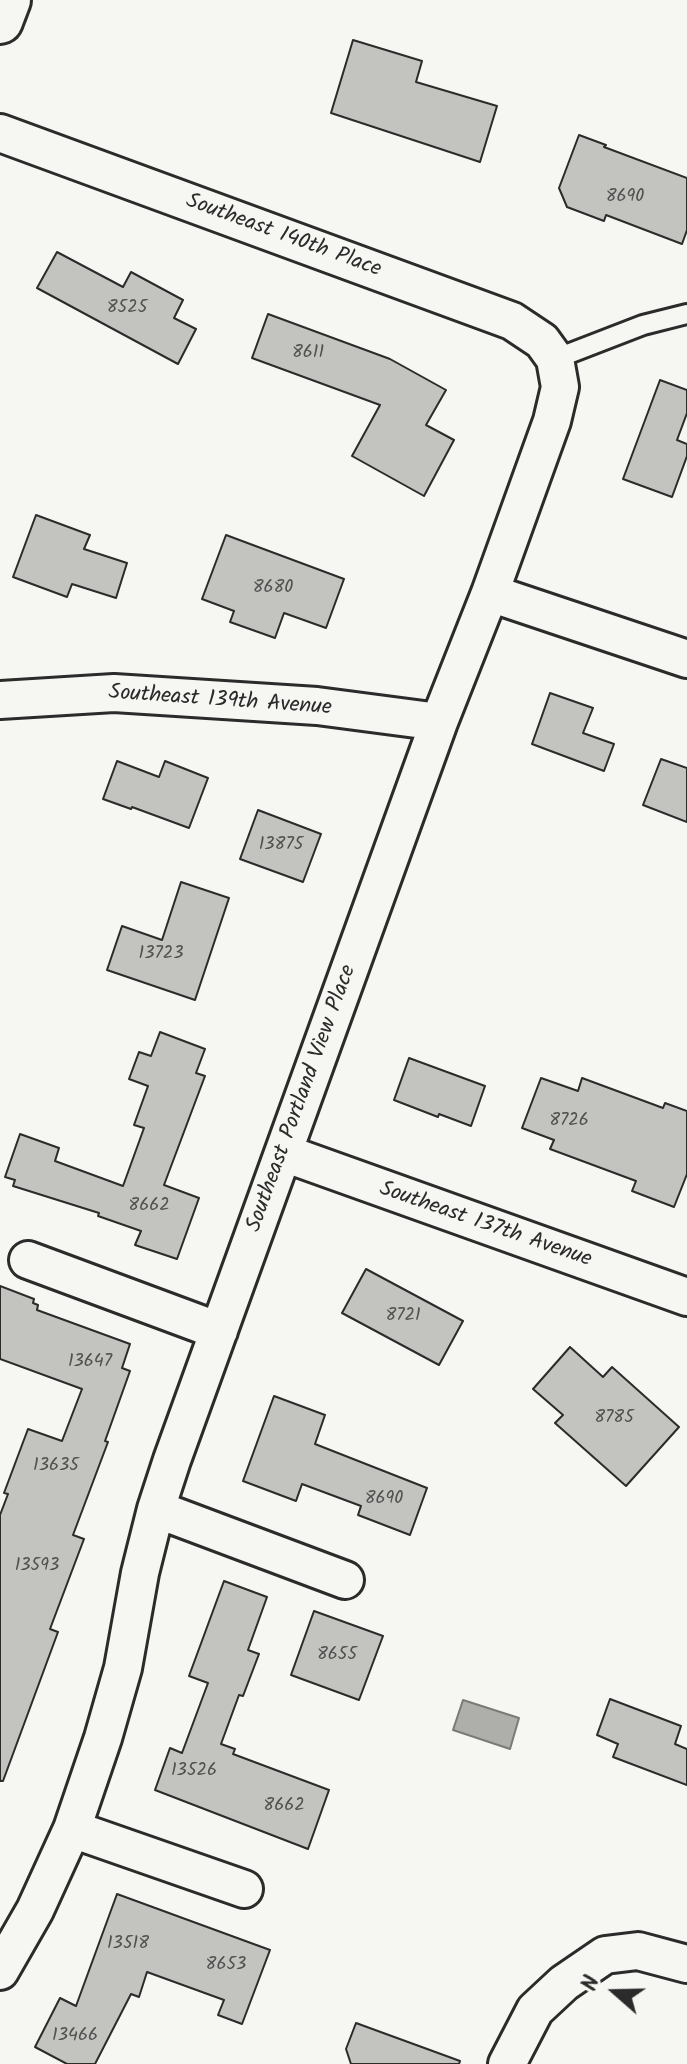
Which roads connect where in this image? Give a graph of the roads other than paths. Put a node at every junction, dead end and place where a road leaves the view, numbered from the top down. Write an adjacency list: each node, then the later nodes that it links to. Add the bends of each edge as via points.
1 (8, 0): 2 (street)
2 (0, 21)
3 (0, 133): 5 (street, Southeast 140th Place, via 512,321 542,341)
4 (687, 314): 5 (lane)
5 (555, 359): 6 (street, Southeast Portland View Place, via 560,387 552,421)
6 (490, 593): 7 (street); 9 (street, Southeast Portland View Place)
7 (687, 659)
8 (0, 700): 9 (street, Southeast 139th Avenue, via 114,693 317,706)
9 (439, 722): 10 (street, Southeast Portland View Place)
10 (284, 1153): 12 (street, Southeast 137th Avenue); 13 (street, Southeast Portland View Place)
11 (28, 1260): 13 (street)
12 (687, 1297)
13 (219, 1331): 14 (street, Southeast Portland View Place)
14 (156, 1509): 15 (street); 16 (street, Southeast Portland View Place, via 123,1668)
15 (345, 1580)
16 (72, 1829): 17 (street); 19 (street, Southeast Portland View Place)
17 (244, 1889)
18 (687, 1964): 20 (street, via 638,1951 605,1955 535,2010)
19 (0, 1971)
20 (507, 2064)

